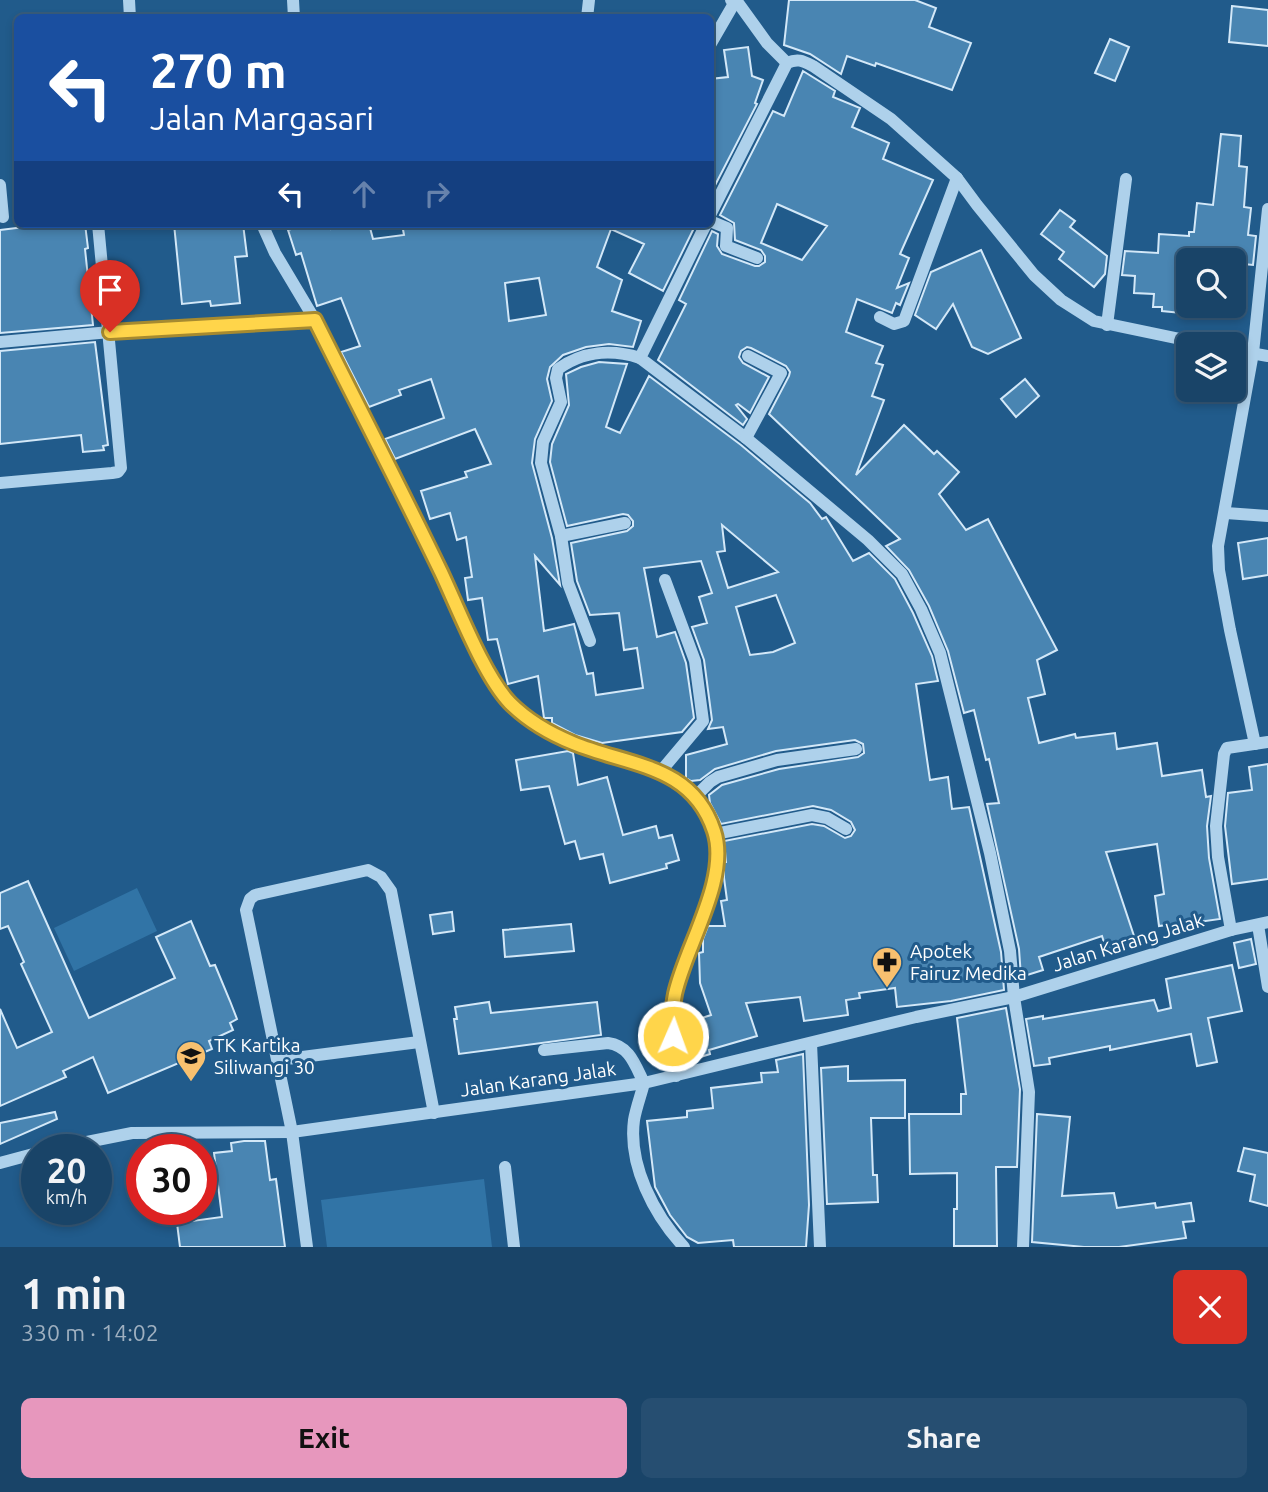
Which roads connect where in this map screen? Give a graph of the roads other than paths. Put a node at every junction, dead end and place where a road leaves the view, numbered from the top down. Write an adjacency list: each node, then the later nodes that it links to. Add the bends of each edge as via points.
1 (734, 0): 2 (street); 3 (street)
2 (714, 38)
3 (787, 63): 4 (street, via 795,59 813,66 891,119); 7 (street)
4 (957, 178): 15 (street, via 904,321 894,324); 17 (street, via 1034,275 1061,300)
5 (1126, 179): 17 (street)
6 (0, 186): 9 (street)
7 (714, 207)
8 (1268, 209): 22 (street)
9 (1, 217)
10 (714, 222): 14 (street, via 727,228 726,246)
11 (98, 228): 18 (street)
12 (264, 228): 16 (street)
13 (704, 228): 25 (street)
14 (757, 258)
15 (880, 317)
16 (315, 320): 18 (street); 36 (street, via 490,675 510,703 536,724 572,743)
17 (1107, 325): 19 (street)
18 (110, 332): 20 (street); 27 (street, via 121,468 112,473)
19 (1176, 339)
20 (0, 342)
21 (1246, 352): 22 (street)
22 (1252, 353): 24 (street); 28 (street)
23 (748, 356): 26 (street, via 781,373)
24 (1268, 356)
25 (640, 358): 26 (street); 31 (street, via 603,351 558,369 561,402 543,442 541,463)
26 (746, 438): 43 (street, via 868,540 902,574 922,609 940,653 990,853 1010,951)
27 (0, 482)
28 (1226, 513): 29 (street); 34 (street, via 1218,546 1219,570 1241,685)
29 (1268, 516)
30 (625, 523): 31 (street)
31 (561, 536): 33 (street, via 568,583)
32 (665, 580): 36 (street, via 695,660 703,714 700,727)
33 (590, 641)
34 (1262, 743): 41 (street, via 1227,748 1224,754 1216,826)
35 (856, 748): 37 (street, via 778,760 718,777)
36 (661, 771): 37 (street)
37 (696, 796): 39 (street)
38 (846, 829): 39 (street, via 813,815)
39 (715, 834): 48 (street, via 716,875 676,991 672,1016)
40 (1263, 923): 41 (street, Jalan Karang Jalak); 42 (street)
41 (1231, 930): 43 (street, Jalan Karang Jalak)
42 (1268, 986)
43 (1014, 997): 45 (street, Jalan Karang Jalak); 60 (street, via 1030,1091)
44 (419, 1042): 47 (street); 47 (street, via 391,891 381,877 368,870 250,899 246,910); 50 (street)
45 (811, 1043): 48 (street, Jalan Karang Jalak); 59 (street)
46 (544, 1050): 49 (street, via 617,1044 628,1051)
47 (279, 1060): 51 (street)
48 (676, 1076): 49 (street, Jalan Karang Jalak)
49 (644, 1083): 50 (street, Jalan Karang Jalak); 58 (street, via 634,1120 634,1148 646,1191)
50 (434, 1114): 51 (street, Jalan Karang Jalak)
51 (292, 1132): 52 (street, Jalan Karang Jalak); 56 (street)
52 (112, 1137)
53 (21, 1157): 54 (street)
54 (0, 1163)
55 (505, 1167): 57 (street)
56 (307, 1247)
57 (514, 1247)
58 (684, 1247)
59 (820, 1247)
60 (1023, 1247)

